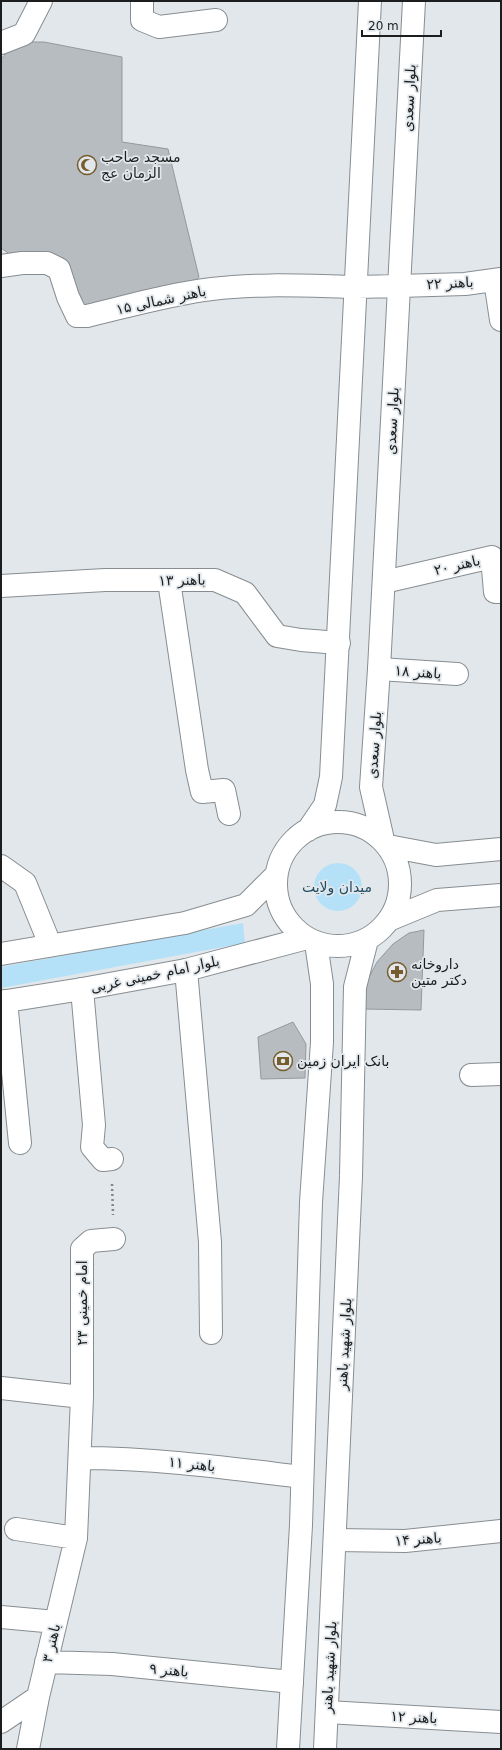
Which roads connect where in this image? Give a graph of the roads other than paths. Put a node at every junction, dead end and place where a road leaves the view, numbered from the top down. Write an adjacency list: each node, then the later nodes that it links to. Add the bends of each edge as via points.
1 (42, 1): 6 (main road, via 24,34)
2 (142, 1): 5 (main road, via 142,20 159,27)
3 (370, 1): 10 (main road)
4 (414, 1): 9 (main road, بلوار سعدی)
5 (216, 20)
6 (1, 43)
7 (1, 266): 10 (main road, باهنر شمالی ۱۵, via 48,263 60,269 68,297 77,316 87,316 161,297 212,289 261,285)
8 (498, 279): 9 (main road, باهنر ۲۲, via 465,284); 11 (main road)
9 (399, 286): 10 (main road, باهنر ۲۲); 13 (main road, بلوار سعدی)
10 (356, 287): 16 (main road)
11 (501, 320)
12 (169, 581): 14 (main road, باهنر ۱۳, via 105,580); 16 (main road, باهنر ۱۳, via 215,580 245,593 277,636); 19 (main road, via 202,792 224,790)
13 (384, 582): 15 (main road, باهنر ۲۰, via 492,557 495,592); 17 (main road, بلوار سعدی)
14 (1, 586)
15 (501, 592)
16 (339, 643): 20 (main road, via 331,778 325,805)
17 (379, 669): 18 (main road, باهنر ۱۸); 21 (main road, بلوار سعدی, via 371,787)
18 (457, 674)
19 (229, 814)
20 (308, 830): 21 (main road, via 326,823 345,822 366,828); 24 (main road, via 292,841 282,857)
21 (385, 843): 22 (main road, via 436,855); 26 (main road, via 396,858 402,879 400,900)
22 (501, 849)
23 (1, 866): 29 (main road, via 25,883 47,937)
24 (276, 876): 27 (main road, via 276,895 282,913 295,930); 29 (main road, via 246,905 185,923)
25 (501, 895): 26 (main road, via 437,900)
26 (391, 919): 28 (main road, via 376,935)
27 (311, 940): 28 (main road, via 334,947 356,945); 31 (main road, بلوار امام خمینی غربی); 43 (main road, via 322,984 322,1042 311,1202)
28 (366, 940): 47 (main road, بلوار شهید باهنر, via 355,987 351,1176)
29 (48, 946): 30 (main road)
30 (1, 954)
31 (186, 970): 32 (main road, بلوار امام خمینی غربی); 39 (main road, via 210,1242)
32 (82, 989): 33 (main road, بلوار امام خمینی غربی); 37 (main road, via 94,1125 92,1147 103,1160)
33 (4, 1001): 36 (main road)
34 (501, 1074): 35 (main road)
35 (471, 1075)
36 (20, 1143)
37 (112, 1159)
38 (114, 1239): 41 (main road, امام خمینی ۲۳, via 91,1241 82,1249)
39 (210, 1333)
40 (1, 1388): 41 (main road)
41 (82, 1397): 42 (main road, امام خمینی ۲۳)
42 (80, 1458): 43 (main road, باهنر ۱۱, via 126,1458); 46 (main road, امام خمینی ۲۳)
43 (302, 1477): 51 (main road)
44 (16, 1529): 46 (main road)
45 (501, 1531): 47 (main road, باهنر ۱۴, via 405,1541)
46 (76, 1538): 49 (main road, باهنر ۳)
47 (335, 1540): 53 (main road, بلوار شهید باهنر)
48 (1, 1617): 49 (main road)
49 (56, 1622): 50 (main road, باهنر ۳)
50 (46, 1662): 51 (main road, باهنر ۹, via 112,1664); 52 (main road, باهنر ۳)
51 (292, 1682): 57 (main road)
52 (38, 1697): 54 (main road); 56 (main road, باهنر ۳)
53 (327, 1712): 55 (main road, باهنر ۱۲); 58 (main road, بلوار شهید باهنر)
54 (1, 1722)
55 (501, 1722)
56 (28, 1749)
57 (288, 1749)
58 (325, 1749)

